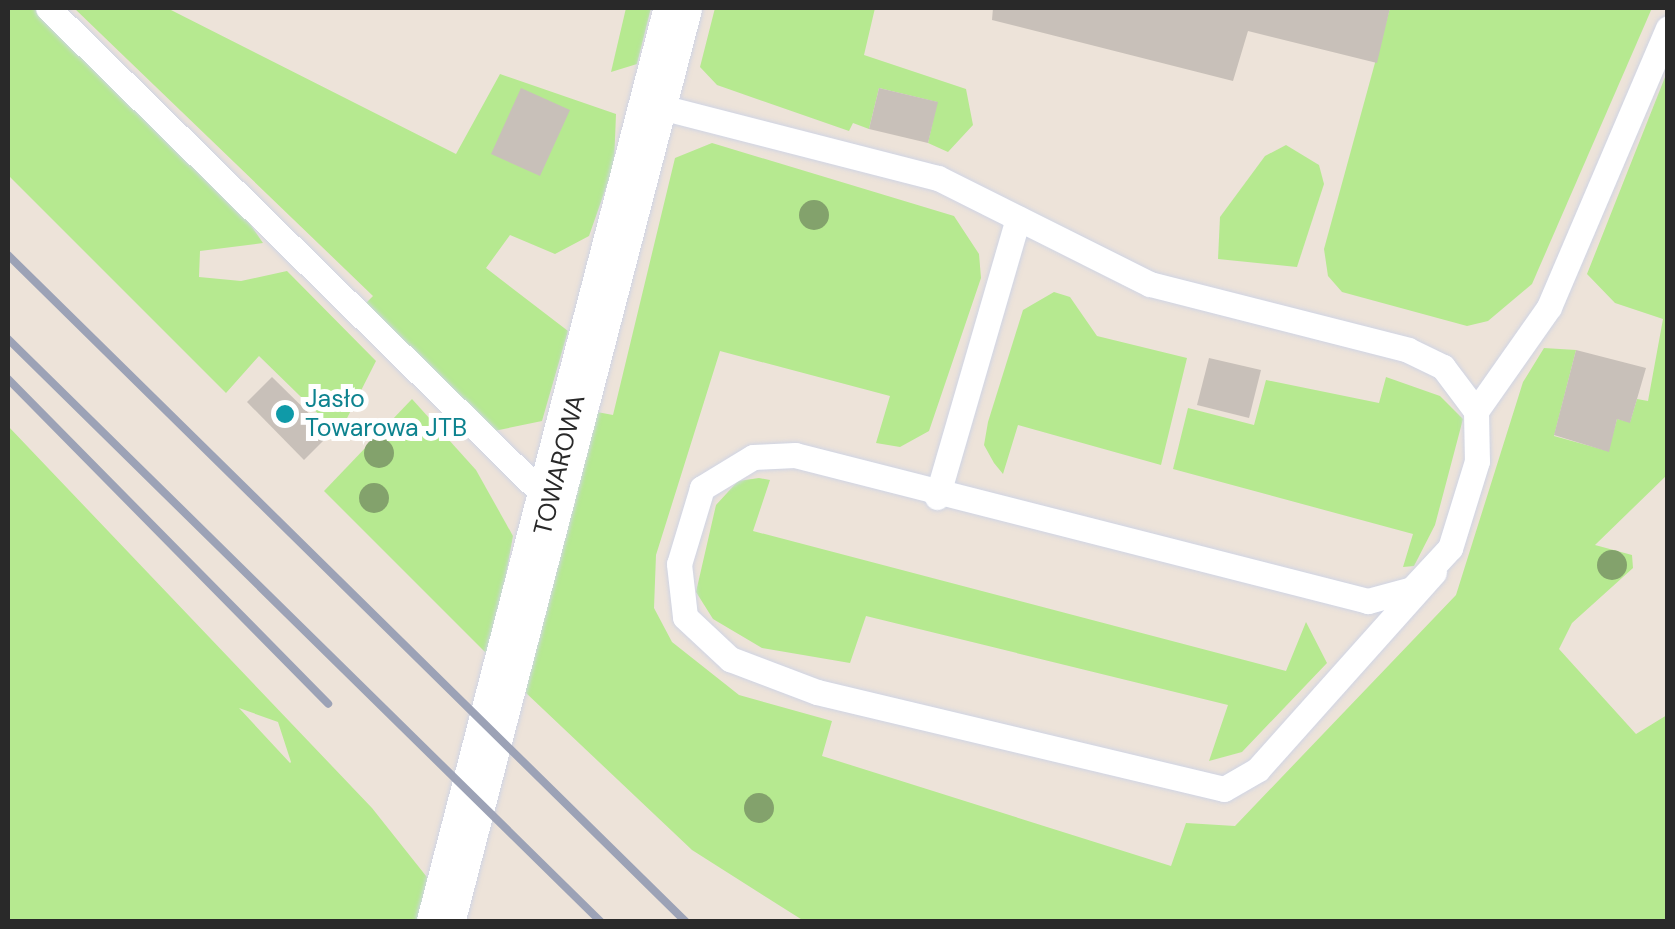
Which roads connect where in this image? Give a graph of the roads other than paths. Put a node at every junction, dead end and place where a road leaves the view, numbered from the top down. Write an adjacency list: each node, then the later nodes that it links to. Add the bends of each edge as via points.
1 (48, 8): 8 (lane)
2 (678, 8): 4 (street, TOWAROWA)
3 (1668, 28): 6 (lane, via 1549,306)
4 (653, 105): 5 (lane, via 938,178); 8 (street, TOWAROWA)
5 (1018, 220): 6 (lane, via 1150,284 1408,350 1443,367); 7 (lane)
6 (1476, 410): 9 (lane, via 1477,461)
7 (936, 497): 9 (lane, via 1338,598 1390,598); 9 (lane, via 782,453 730,467 693,504 676,592 686,617 730,659 770,677 1224,790 1258,769)
8 (550, 500): 10 (street, TOWAROWA)
9 (1434, 572)
10 (441, 922)

